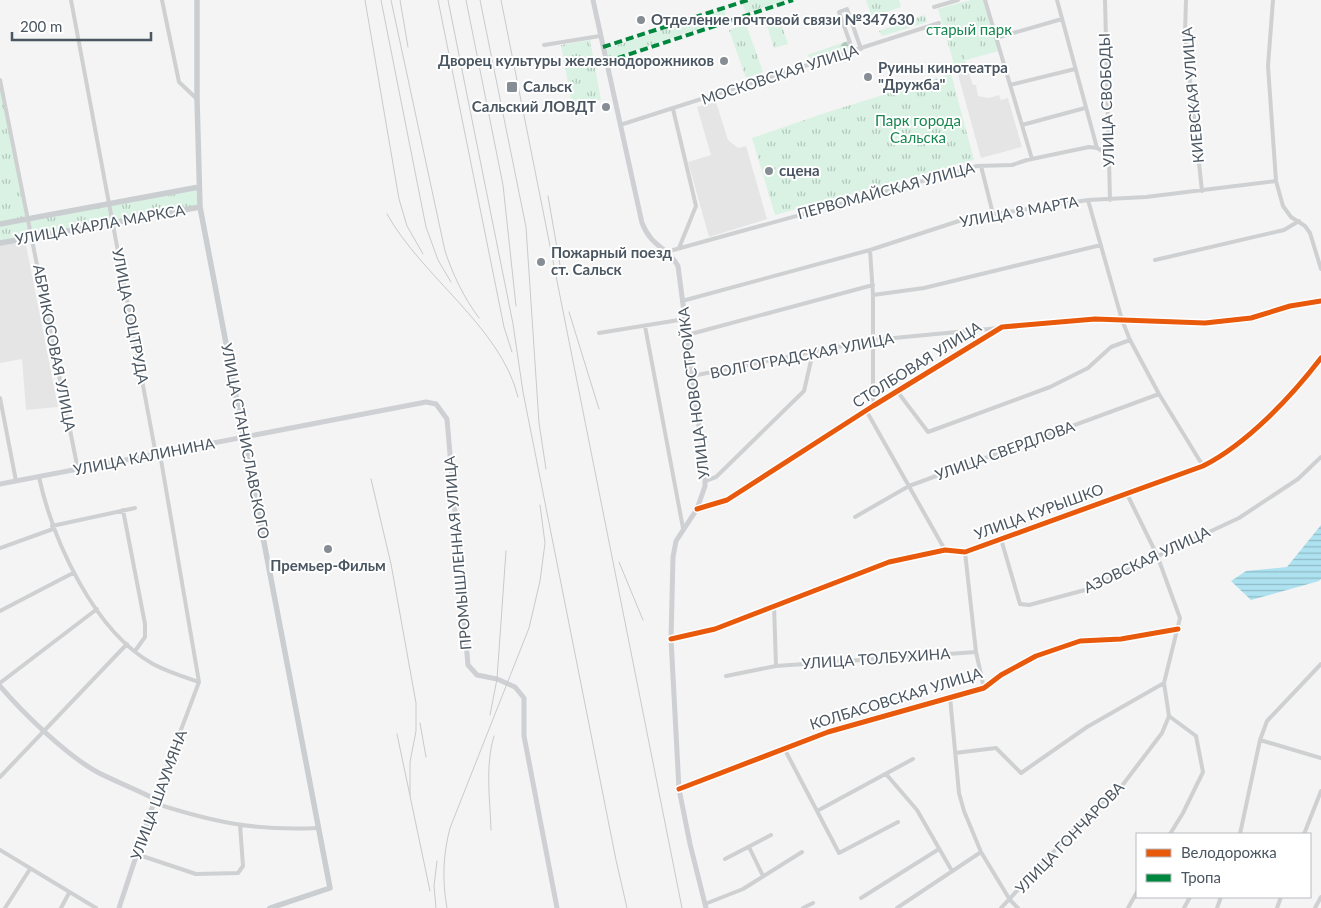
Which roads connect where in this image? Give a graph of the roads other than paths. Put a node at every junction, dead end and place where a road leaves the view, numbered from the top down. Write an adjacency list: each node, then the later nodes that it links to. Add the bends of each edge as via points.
1 (71, 0): 36 (street, УЛИЦА СОЦТРУДА)
2 (162, 0): 22 (street, via 179,82)
3 (197, 0): 22 (main road, УЛИЦА СТАНИСЛАВСКОГО)
4 (593, 0): 14 (main road)
5 (958, 0): 11 (street)
6 (985, 0): 15 (street)
7 (1057, 0): 12 (street)
8 (1105, 0): 28 (street, УЛИЦА СВОБОДЫ)
9 (1186, 0): 33 (street, КИЕВСКАЯ УЛИЦА, via 1185,34)
10 (1273, 0): 31 (street, via 1268,66)
11 (934, 7)
12 (1062, 19): 15 (street); 19 (street)
13 (939, 23): 17 (street, МОСКОВСКАЯ УЛИЦА)
14 (600, 36): 16 (street); 25 (main road)
15 (996, 38): 21 (street)
16 (544, 45)
17 (861, 49): 18 (street, МОСКОВСКАЯ УЛИЦА); 18 (street, via 847,9 839,12)
18 (853, 51): 24 (street, МОСКОВСКАЯ УЛИЦА)
19 (1075, 69): 21 (street); 23 (street)
20 (0, 80): 39 (street, АБРИКОСОВАЯ УЛИЦА)
21 (1010, 85): 26 (street)
22 (196, 99): 32 (main road, УЛИЦА СТАНИСЛАВСКОГО)
23 (1085, 108): 26 (street); 27 (street)
24 (673, 109): 25 (street, МОСКОВСКАЯ УЛИЦА); 46 (street, via 696,206)
25 (620, 125): 48 (main road, via 642,223 650,240)
26 (1022, 125): 29 (street)
27 (1097, 148): 28 (street); 29 (street, ПЕРВОМАЙСКАЯ УЛИЦА)
28 (1108, 154): 35 (street, УЛИЦА СВОБОДЫ)
29 (1032, 159): 30 (street, ПЕРВОМАЙСКАЯ УЛИЦА, via 1012,165)
30 (981, 166): 38 (street); 46 (street, ПЕРВОМАЙСКАЯ УЛИЦА)
31 (1276, 181): 33 (street, УЛИЦА 8 МАРТА); 40 (street, via 1283,206)
32 (199, 187): 36 (main road, УЛИЦА КАРЛА МАРКСА); 37 (main road, УЛИЦА СТАНИСЛАВСКОГО)
33 (1202, 191): 35 (street, УЛИЦА 8 МАРТА)
34 (1088, 200): 35 (street, УЛИЦА 8 МАРТА); 38 (street, УЛИЦА 8 МАРТА); 45 (street)
35 (1110, 200)
36 (108, 204): 39 (main road, УЛИЦА КАРЛА МАРКСА); 41 (street, УЛИЦА СОЦТРУДА)
37 (200, 207): 41 (main road, УЛИЦА КАРЛА МАРКСА); 72 (main road, УЛИЦА СТАНИСЛАВСКОГО)
38 (993, 214): 47 (street, УЛИЦА 8 МАРТА, via 968,218)
39 (28, 219): 42 (main road, УЛИЦА КАРЛА МАРКСА); 43 (street, АБРИКОСОВАЯ УЛИЦА)
40 (1299, 222): 49 (street, via 1284,230); 50 (street, via 1310,233)
41 (112, 223): 43 (main road, УЛИЦА КАРЛА МАРКСА); 73 (street, УЛИЦА СОЦТРУДА)
42 (0, 224)
43 (32, 237): 44 (main road, УЛИЦА КАРЛА МАРКСА); 76 (street, АБРИКОСОВАЯ УЛИЦА)
44 (0, 243)
45 (1101, 245): 52 (street, via 924,288); 56 (street)
46 (679, 248): 48 (street, ПЕРВОМАЙСКАЯ УЛИЦА)
47 (870, 250): 51 (street); 53 (street, УЛИЦА 8 МАРТА)
48 (665, 252): 53 (main road, УЛИЦА НОВОСТРОЙКА, via 678,266)
49 (1155, 260)
50 (1321, 269)
51 (872, 285): 52 (street); 60 (street)
52 (873, 295): 61 (street)
53 (682, 301): 55 (main road, УЛИЦА НОВОСТРОЙКА)
54 (1321, 301): 56 (main road, СТОЛБОВАЯ УЛИЦА, via 1251,318 1205,323)
55 (685, 320): 57 (street); 60 (main road, УЛИЦА НОВОСТРОЙКА)
56 (1122, 320): 58 (main road, СТОЛБОВАЯ УЛИЦА, via 1095,319); 62 (street)
57 (645, 326): 59 (street); 88 (street)
58 (1002, 327): 61 (street, ВОЛГОГРАДСКАЯ УЛИЦА); 66 (main road, СТОЛБОВАЯ УЛИЦА)
59 (599, 333)
60 (687, 336): 65 (main road, УЛИЦА НОВОСТРОЙКА)
61 (873, 340): 63 (street, ВОЛГОГРАДСКАЯ УЛИЦА); 70 (street)
62 (1130, 340): 66 (street, via 1111,347 1088,368 1050,387 928,432); 67 (street)
63 (812, 352): 65 (street, ВОЛГОГРАДСКАЯ УЛИЦА); 79 (street, via 804,391 716,477)
64 (1321, 358): 75 (street, УЛИЦА КУРЫШКО, via 1306,377 1224,456)
65 (692, 376): 79 (main road, УЛИЦА НОВОСТРОЙКА)
66 (897, 391): 70 (main road, СТОЛБОВАЯ УЛИЦА)
67 (1159, 394): 75 (street); 81 (street, УЛИЦА СВЕРДЛОВА)
68 (0, 398): 78 (street)
69 (436, 404): 72 (main road, УЛИЦА КАЛИНИНА, via 426,402); 153 (main road, ПРОМЫШЛЕННАЯ УЛИЦА, via 447,419 468,665 477,675 515,687 524,698 524,736)
70 (873, 406): 71 (main road, СТОЛБОВАЯ УЛИЦА)
71 (867, 412): 81 (street); 85 (main road, СТОЛБОВАЯ УЛИЦА, via 727,500)
72 (244, 437): 73 (main road, УЛИЦА КАЛИНИНА); 126 (main road, УЛИЦА СТАНИСЛАВСКОГО)
73 (158, 455): 76 (main road, УЛИЦА КАЛИНИНА); 106 (street, УЛИЦА СОЦТРУДА)
74 (1321, 457): 93 (street, АЗОВСКАЯ УЛИЦА, via 1298,479 1239,518)
75 (1203, 466): 82 (street, УЛИЦА КУРЫШКО)
76 (78, 470): 77 (main road, УЛИЦА КАЛИНИНА)
77 (39, 477): 78 (main road, УЛИЦА КАЛИНИНА); 87 (street)
78 (16, 481): 80 (main road, УЛИЦА КАЛИНИНА)
79 (705, 481): 85 (main road, УЛИЦА НОВОСТРОЙКА)
80 (0, 484)
81 (909, 486): 86 (street, УЛИЦА СВЕРДЛОВА); 91 (street)
82 (1127, 494): 89 (street, УЛИЦА КУРЫШКО); 93 (street)
83 (135, 508): 84 (street)
84 (123, 510): 87 (street); 101 (street, via 145,624 145,637)
85 (697, 510): 88 (main road, УЛИЦА НОВОСТРОЙКА)
86 (854, 517)
87 (53, 527): 90 (street); 94 (street)
88 (684, 528): 99 (main road, УЛИЦА НОВОСТРОЙКА, via 676,541 673,557)
89 (1001, 539): 92 (street, УЛИЦА КУРЫШКО); 93 (street, АЗОВСКАЯ УЛИЦА, via 1020,604 1029,605 1086,590)
90 (0, 548)
91 (945, 550): 92 (street, УЛИЦА КУРЫШКО); 95 (street, УЛИЦА КУРЫШКО, via 889,562)
92 (965, 552): 102 (street)
93 (1158, 555): 98 (street, via 1180,618)
94 (73, 573): 96 (street); 97 (street)
95 (774, 605): 99 (street, УЛИЦА КУРЫШКО, via 715,629); 104 (street)
96 (97, 609): 100 (street); 108 (street)
97 (0, 611)
98 (1178, 629): 107 (street); 109 (street, КОЛБАСОВСКАЯ УЛИЦА, via 1122,639 1080,641 1036,656)
99 (671, 639): 120 (main road, УЛИЦА НОВОСТРОЙКА)
100 (126, 644): 101 (street); 112 (street)
101 (135, 651): 106 (street, via 153,664)
102 (976, 652): 104 (street, УЛИЦА ТОЛБУХИНА); 109 (street)
103 (1321, 664): 113 (street, via 1267,721)
104 (776, 666): 105 (street, УЛИЦА ТОЛБУХИНА)
105 (726, 676)
106 (199, 682): 122 (street, УЛИЦА ШАУМЯНА)
107 (1164, 683): 111 (street); 115 (street, via 1087,727 1021,773 996,748)
108 (0, 685): 112 (main road, via 18,707)
109 (984, 688): 110 (street, КОЛБАСОВСКАЯ УЛИЦА)
110 (950, 697): 114 (street, КОЛБАСОВСКАЯ УЛИЦА); 115 (street)
111 (1169, 716): 127 (street, via 1196,736 1202,772); 145 (street, УЛИЦА ГОНЧАРОВА, via 1162,734 1115,795 1098,806)
112 (44, 730): 119 (street); 122 (main road, via 98,772)
113 (1260, 740): 116 (street); 128 (street)
114 (784, 748): 120 (street, КОЛБАСОВСКАЯ УЛИЦА); 123 (street)
115 (955, 753): 135 (street, via 964,811)
116 (1321, 758)
117 (912, 759): 118 (street)
118 (886, 774): 123 (street); 132 (street, via 917,810)
119 (0, 777)
120 (679, 789): 147 (main road, УЛИЦА НОВОСТРОЙКА)
121 (1321, 791): 129 (street)
122 (154, 801): 125 (street, via 209,820); 136 (main road, УЛИЦА ШАУМЯНА)
123 (817, 811): 124 (street, via 839,853)
124 (898, 822)
125 (240, 826): 126 (street); 136 (street, via 242,866 238,873 196,874)
126 (318, 828): 152 (main road, УЛИЦА СТАНИСЛАВСКОГО, via 330,888)
127 (1171, 833)
128 (1240, 833)
129 (1304, 833)
130 (771, 835): 131 (street)
131 (749, 846): 137 (street); 140 (street)
132 (940, 849): 139 (street); 144 (street)
133 (0, 850): 138 (street)
134 (802, 852): 140 (street)
135 (981, 852): 139 (street); 145 (street)
136 (136, 854): 151 (main road, УЛИЦА ШАУМЯНА)
137 (725, 859)
138 (30, 869): 141 (street); 148 (street)
139 (952, 871): 155 (street)
140 (763, 876): 147 (street)
141 (69, 892): 149 (street); 150 (street)
142 (1136, 894): 158 (street)
143 (1321, 897): 159 (street)
144 (861, 898)
145 (1010, 900): 156 (street, УЛИЦА ГОНЧАРОВА); 157 (street)
146 (813, 903): 154 (street)
147 (706, 906)
148 (5, 908)
149 (61, 908)
150 (96, 908)
151 (120, 908)
152 (270, 908)
153 (557, 908)
154 (803, 908)
155 (897, 908)
156 (1001, 908)
157 (1018, 908)
158 (1128, 908)
159 (1315, 908)

